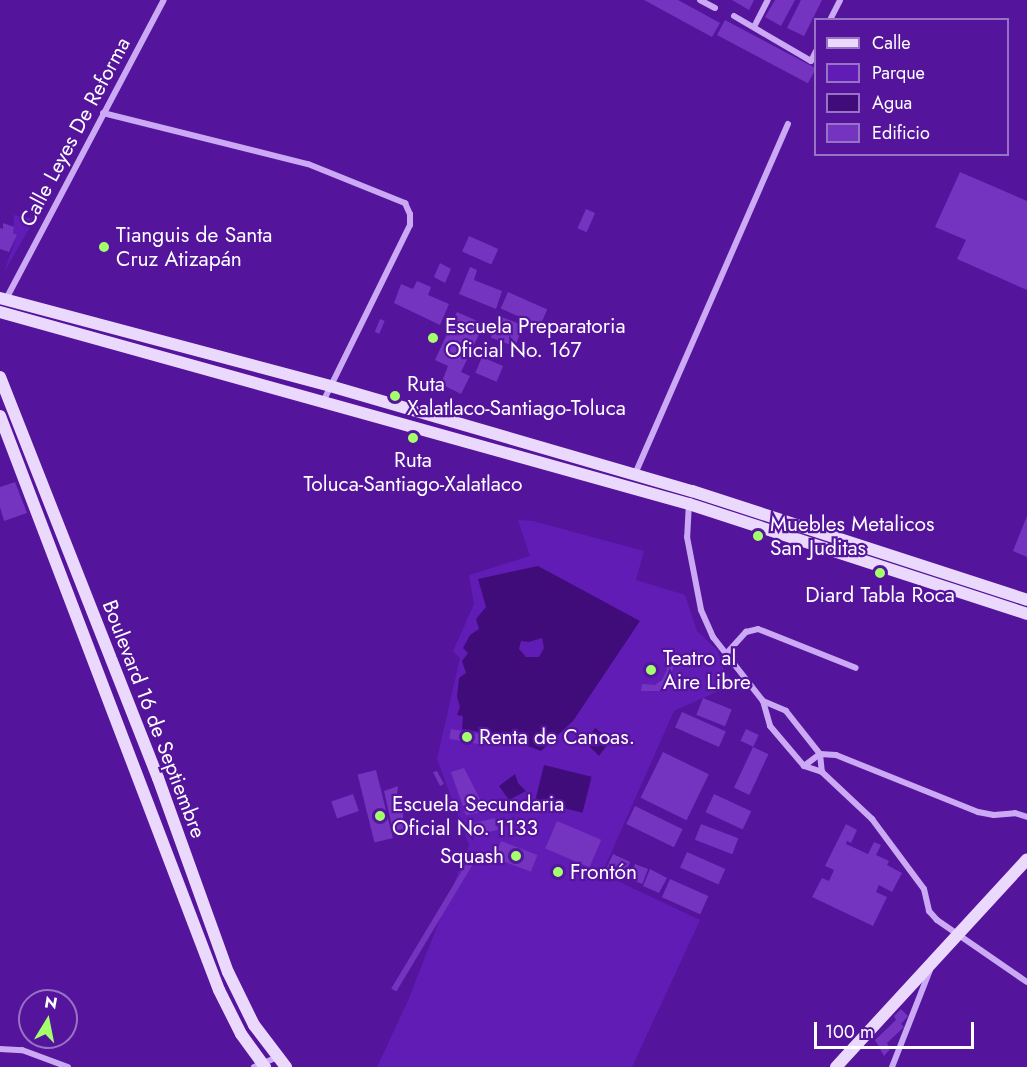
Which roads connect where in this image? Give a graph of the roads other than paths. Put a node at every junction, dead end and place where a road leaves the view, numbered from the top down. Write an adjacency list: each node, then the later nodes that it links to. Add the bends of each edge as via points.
1 (164, 0): 10 (street, Calle Leyes De Reforma)
2 (700, 0): 5 (street)
3 (768, 0): 8 (street)
4 (840, 0): 7 (street)
5 (714, 8)
6 (734, 16): 8 (street)
7 (831, 18)
8 (754, 27): 9 (street, via 811,61)
9 (814, 55)
10 (103, 113): 12 (street, Calle Leyes De Reforma); 15 (street, via 308,164 405,203 410,225)
11 (788, 124): 20 (street)
12 (3, 299): 13 (street, Calle Leyes De Reforma); 15 (main road)
13 (1, 312): 16 (main road)
14 (0, 377): 18 (main road, Boulevard 16 de Septiembre)
15 (330, 386): 16 (street); 20 (main road)
16 (323, 402): 22 (main road)
17 (0, 416): 19 (main road, Boulevard 16 de Septiembre)
18 (19, 429): 19 (main road); 26 (main road, Boulevard 16 de Septiembre)
19 (7, 434): 27 (main road, Boulevard 16 de Septiembre)
20 (635, 475): 21 (main road)
21 (692, 491): 22 (street); 24 (main road)
22 (689, 504): 23 (main road); 28 (street, via 687,537 701,610)
23 (990, 602): 24 (street); 25 (main road)
24 (1027, 602)
25 (1027, 614)
26 (105, 647): 27 (main road); 40 (main road, Boulevard 16 de Septiembre, via 158,778 228,972 244,1006)
27 (90, 652): 41 (main road, Boulevard 16 de Septiembre, via 219,990)
28 (726, 654): 29 (street, via 746,632 758,629); 30 (street)
29 (856, 668)
30 (763, 701): 31 (street, via 786,711); 32 (street, via 770,726)
31 (820, 754): 32 (street); 33 (street); 34 (street, via 836,755 978,812)
32 (804, 766): 33 (street)
33 (822, 772): 36 (street, via 872,819 924,890 929,911)
34 (1027, 817)
35 (1027, 859): 36 (main road)
36 (958, 934): 37 (main road); 38 (street)
37 (932, 965): 44 (main road); 45 (street)
38 (1027, 982)
39 (0, 1049): 42 (street, via 21,1050)
40 (277, 1057): 41 (street); 43 (main road, Boulevard 16 de Septiembre)
41 (261, 1066)
42 (68, 1067)
43 (286, 1067)
44 (836, 1067)
45 (892, 1067)

